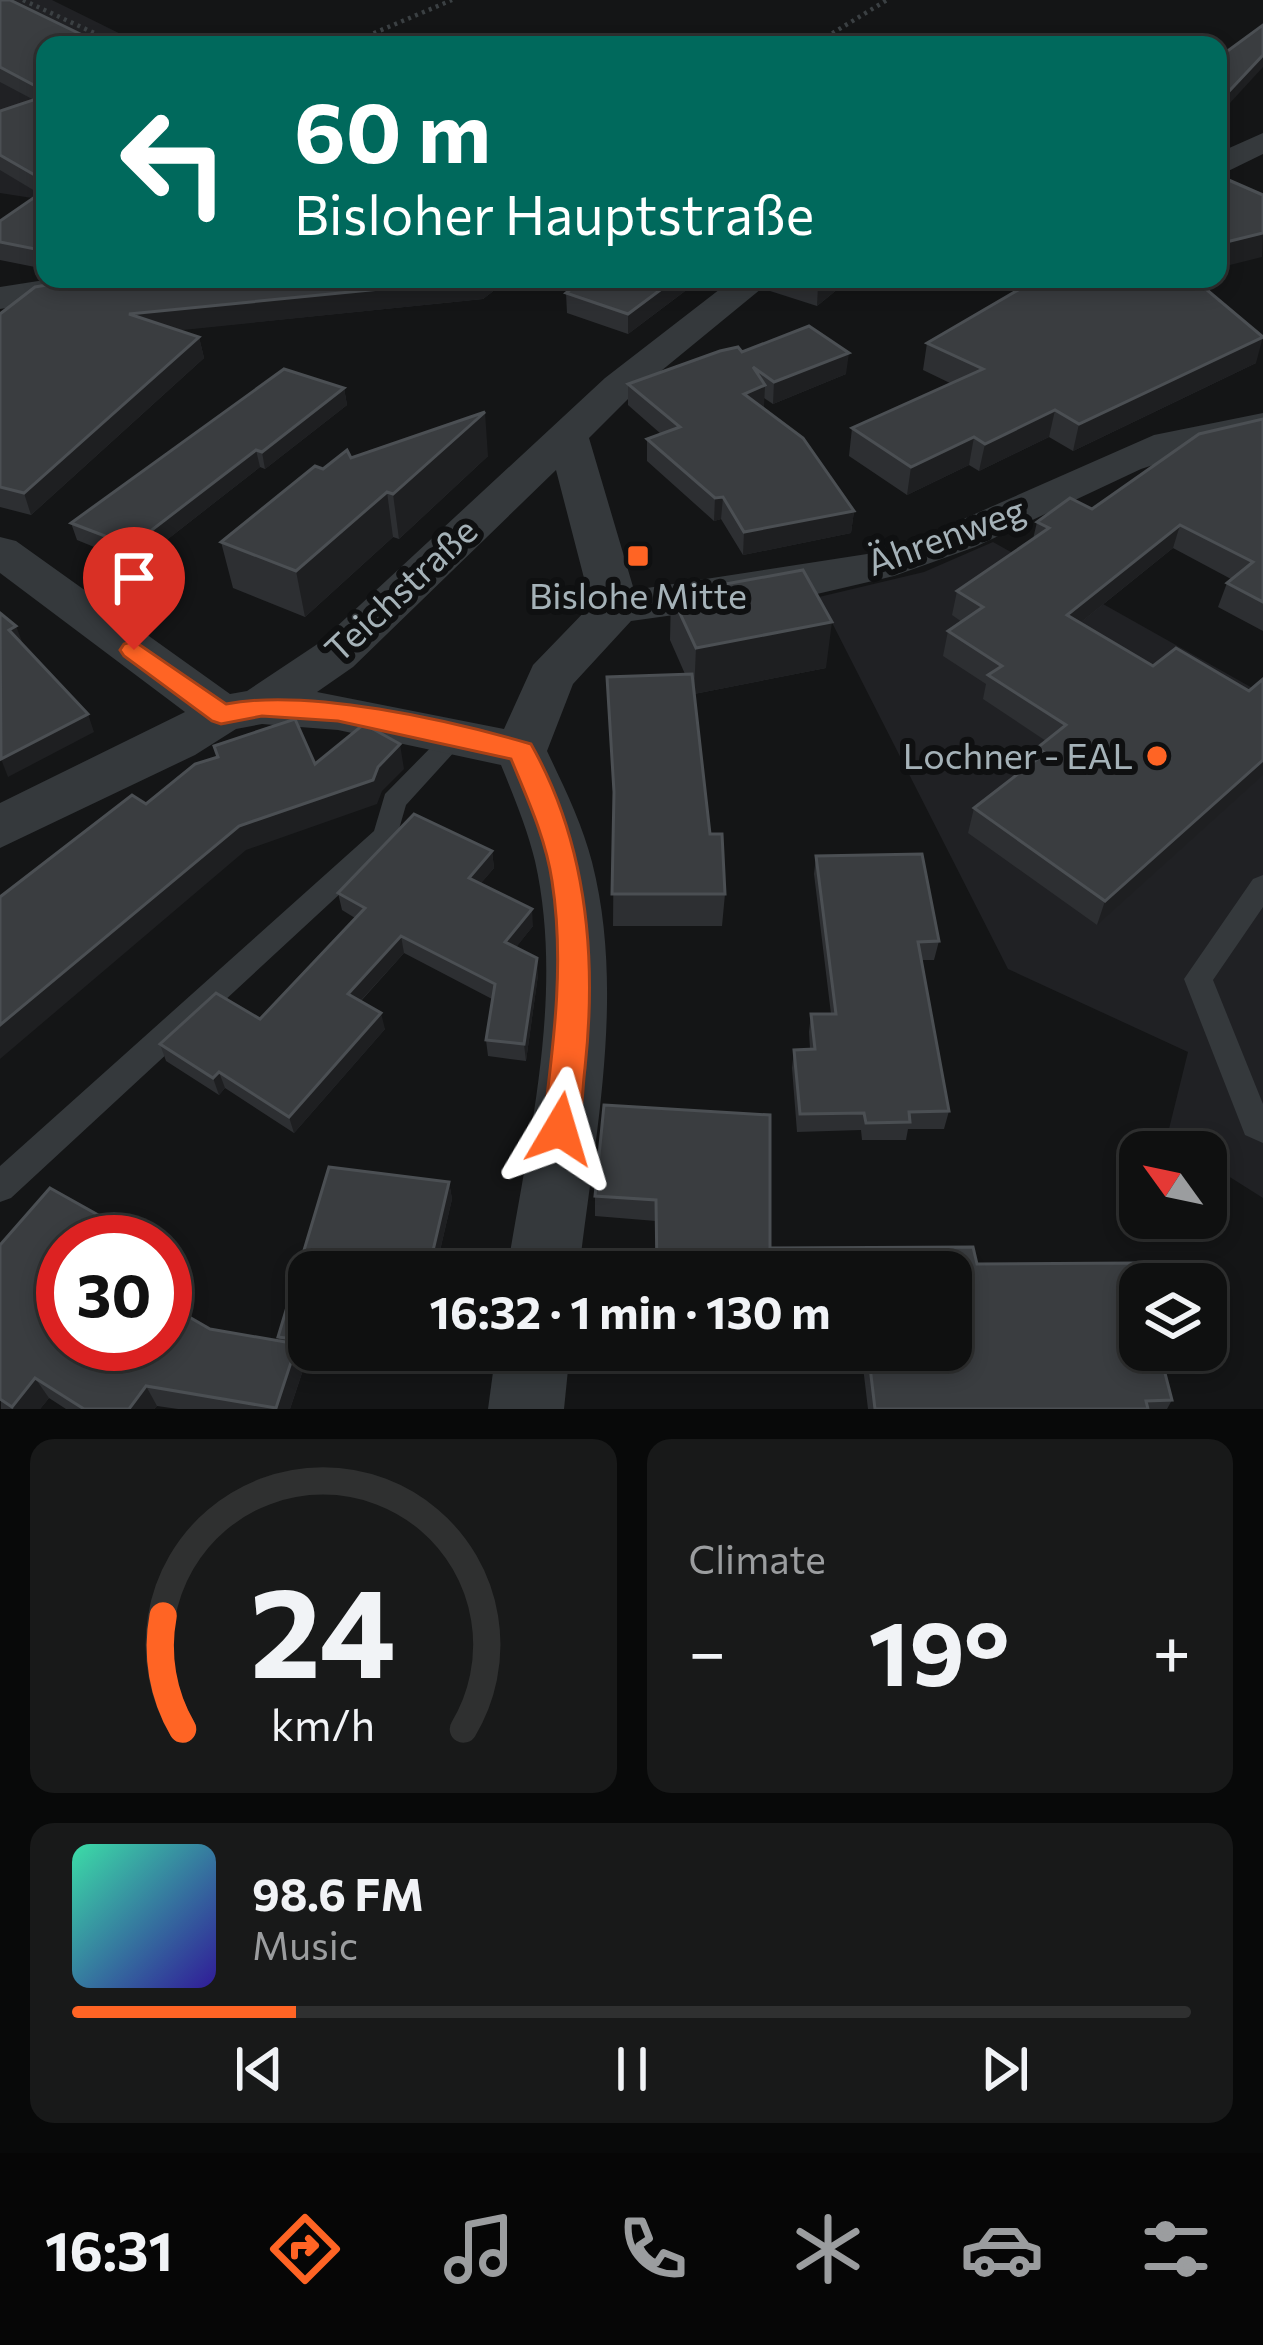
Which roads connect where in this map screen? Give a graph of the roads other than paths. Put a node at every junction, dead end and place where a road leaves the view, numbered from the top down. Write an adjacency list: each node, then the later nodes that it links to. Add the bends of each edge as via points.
1 (1263, 142): 2 (street)
2 (1227, 161)
3 (63, 288): 5 (street)
4 (744, 288): 7 (street, Teichstraße)
5 (0, 298)
6 (1263, 425): 9 (street, Ährenweg, via 1169,440 910,556)
7 (567, 434): 9 (street); 10 (street, Teichstraße, via 336,655)
8 (0, 551): 10 (street)
9 (616, 608): 12 (street, via 550,677)
10 (242, 710): 11 (street, via 338,712); 13 (street, Teichstraße)
11 (454, 739): 12 (street); 16 (lane, via 394,800 386,836)
12 (521, 751): 17 (street, via 568,880 575,1004)
13 (0, 827)
14 (1263, 886): 15 (lane, via 1198,979)
15 (1263, 1129)
16 (0, 1187)
17 (546, 1251)
18 (531, 1371): 19 (street)
19 (526, 1409)

